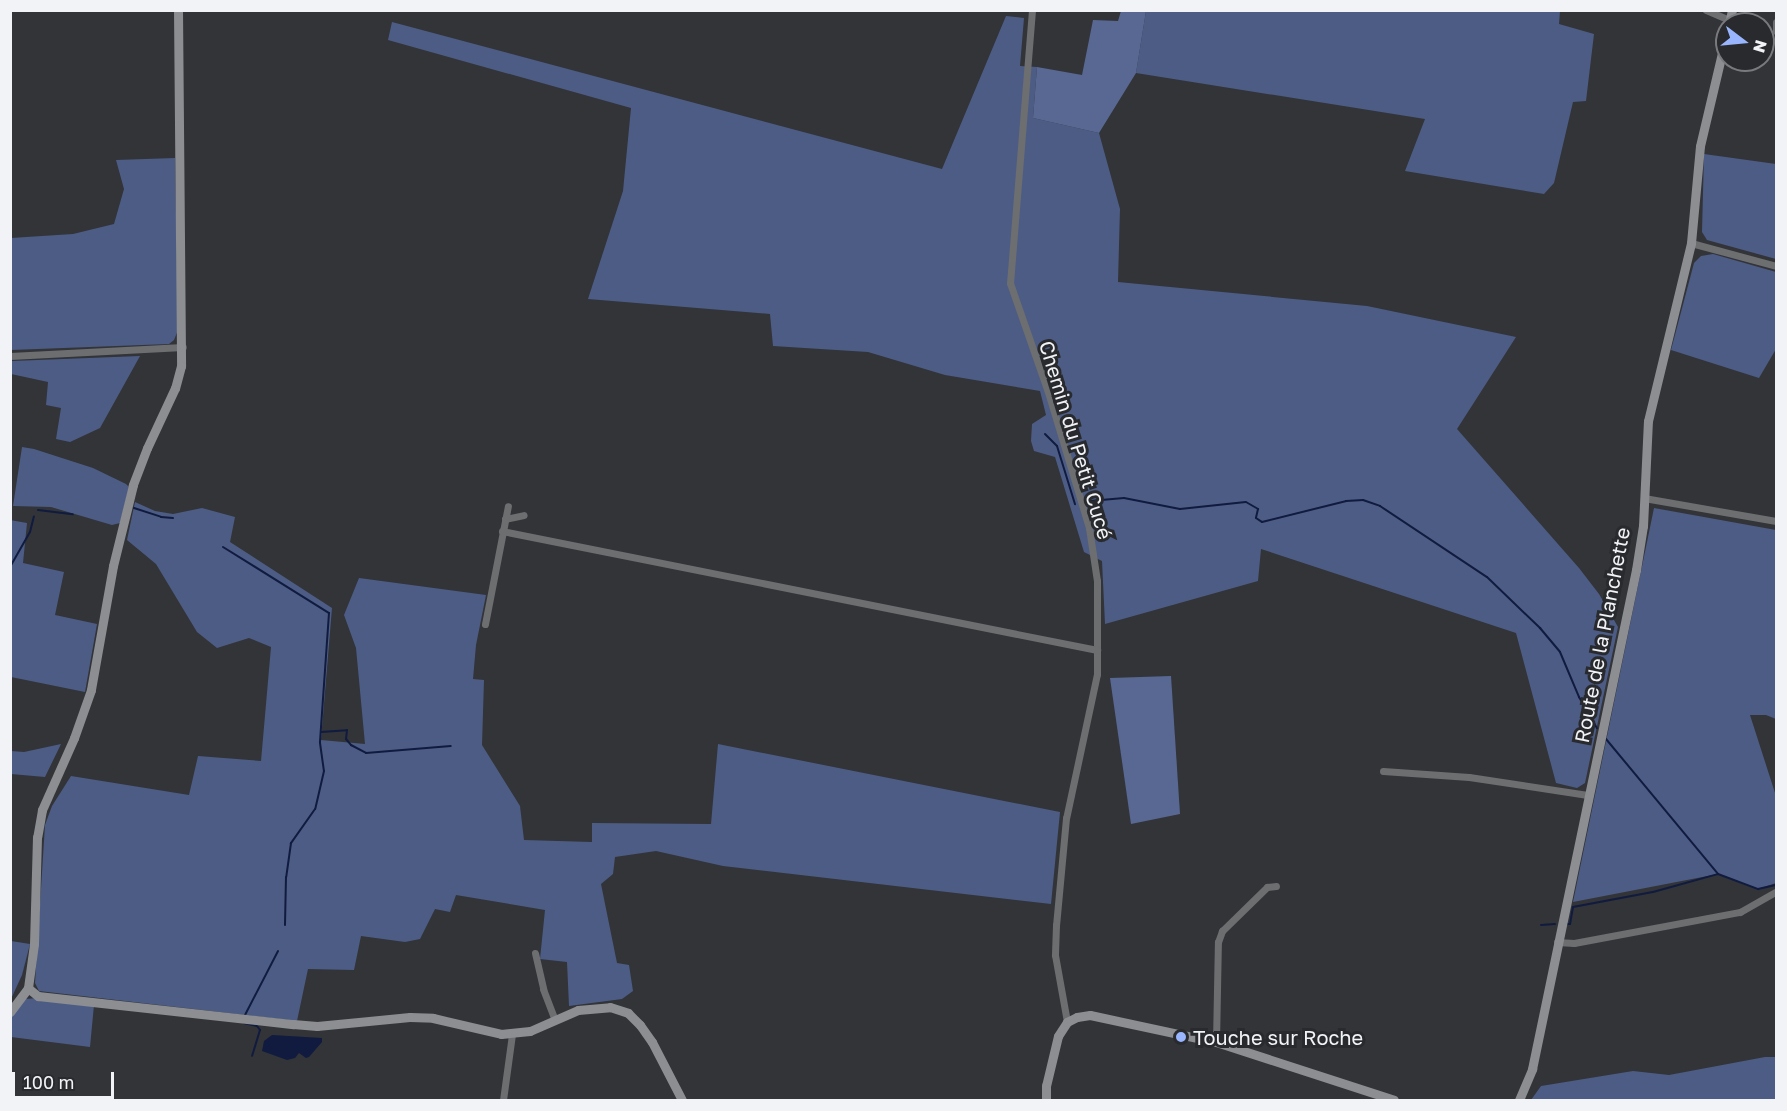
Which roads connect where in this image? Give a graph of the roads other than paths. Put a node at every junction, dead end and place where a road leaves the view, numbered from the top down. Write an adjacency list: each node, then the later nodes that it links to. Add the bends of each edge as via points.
1 (177, 10): 8 (street)
2 (1032, 10): 17 (street, Chemin du Petit Cucé, via 1010,283 1089,528 1097,581)
3 (1776, 22): 4 (street)
4 (1776, 31)
5 (1718, 72): 6 (street, Route de la Planchette, via 1700,146)
6 (1691, 243): 7 (street); 10 (street, Route de la Planchette, via 1648,421)
7 (1776, 266)
8 (183, 347): 9 (street); 24 (street, via 175,388 130,497 91,690 42,810 34,944)
9 (10, 356)
10 (1644, 498): 14 (street); 19 (street, Route de la Planchette, via 1636,570)
11 (508, 506): 13 (street)
12 (524, 515): 13 (street)
13 (505, 519): 15 (street)
14 (1776, 520)
15 (502, 531): 16 (street); 17 (street)
16 (485, 624)
17 (1097, 650): 27 (street, Chemin du Petit Cucé, via 1097,674 1066,818 1056,925 1055,955)
18 (1383, 771): 19 (street, via 1469,777)
19 (1588, 795): 22 (street, Route de la Planchette)
20 (1276, 886): 29 (street, via 1267,887 1222,931 1218,942)
21 (1775, 892): 22 (street, via 1740,912 1574,943)
22 (1557, 942): 34 (street, Route de la Planchette, via 1532,1069)
23 (535, 953): 26 (street)
24 (27, 988): 25 (street); 28 (street, via 38,996 293,1024 317,1026 433,1018)
25 (10, 1012)
26 (555, 1020): 28 (street); 31 (street, via 594,1007 628,1013 652,1042)
27 (1067, 1022): 29 (street, via 1077,1017 1102,1016); 32 (street, via 1052,1052)
28 (512, 1034): 30 (street)
29 (1216, 1042): 33 (street)
30 (503, 1101)
31 (682, 1101)
32 (1046, 1101)
33 (1394, 1101)
34 (1519, 1101)

